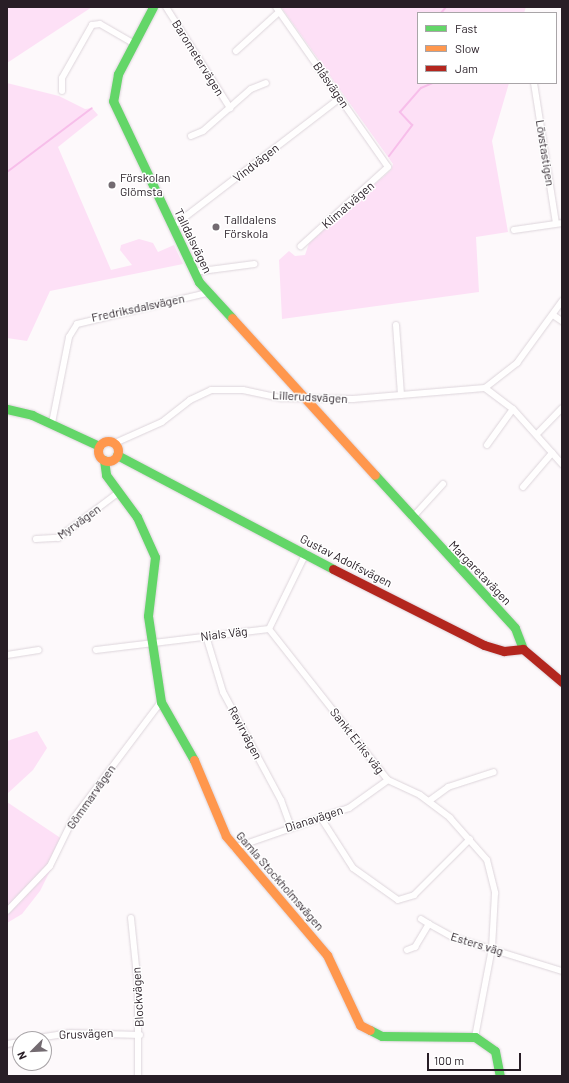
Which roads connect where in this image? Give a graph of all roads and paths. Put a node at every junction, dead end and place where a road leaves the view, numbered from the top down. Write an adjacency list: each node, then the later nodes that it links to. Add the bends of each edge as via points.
1 (153, 7): 4 (street, Talldalsvägen)
2 (166, 7): 10 (street, Barometervägen)
3 (278, 9): 5 (street); 9 (street, Blåsvägen)
4 (134, 44): 8 (street, via 100,24 92,25 62,78); 14 (street, Talldalsvägen, via 114,83 113,105)
5 (236, 51)
6 (266, 83): 10 (street, Barometervägen, via 251,89)
7 (534, 84): 13 (street, Lövstastigen)
8 (62, 91)
9 (340, 98): 12 (street, Blåsvägen); 14 (street, Vindvägen)
10 (230, 108): 11 (street, Barometervägen, via 204,131)
11 (191, 136)
12 (387, 162): 16 (street, Klimatvägen, via 387,171)
13 (559, 223): 15 (street)
14 (172, 227): 18 (street, Talldalsvägen)
15 (514, 230)
16 (301, 246)
17 (254, 264): 18 (street)
18 (194, 272): 19 (street, Talldalsvägen)
19 (207, 293): 26 (street, Talldalsvägen); 30 (street, Fredriksdalsvägen, via 77,324 69,337)
20 (562, 300): 21 (street)
21 (553, 315): 22 (street); 24 (street, via 518,363)
22 (562, 320)
23 (396, 325): 25 (street)
24 (485, 388): 25 (street, Lillerudsvägen); 29 (street)
25 (401, 395): 26 (street, Lillerudsvägen, via 353,399)
26 (302, 397): 32 (street, Lillerudsvägen, via 211,390 190,400 162,422); 42 (street, Margaretavägen)
27 (562, 408): 31 (street)
28 (7, 409): 30 (street)
29 (513, 409): 31 (street); 33 (street)
30 (52, 423): 34 (street)
31 (537, 434): 35 (street)
32 (115, 443): 34 (street, via 104,441); 36 (street)
33 (487, 445)
34 (99, 446): 37 (street, via 98,452)
35 (552, 453): 38 (street); 40 (street)
36 (117, 455): 37 (street); 44 (street, Gustav Adolfsvägen)
37 (104, 460): 41 (street, Gamla Stockholmsvägen, via 106,475)
38 (562, 464)
39 (443, 484): 42 (street)
40 (523, 487)
41 (118, 493): 43 (street, Myrvägen, via 58,538); 47 (street, Gamla Stockholmsvägen, via 137,517 155,557 148,608)
42 (412, 518): 48 (street, Margaretavägen, via 515,628)
43 (36, 539)
44 (306, 554): 45 (street); 48 (street, Gustav Adolfsvägen, via 484,645 504,651)
45 (269, 629): 46 (street, Nials Väg); 55 (street, Sankt Eriks väg)
46 (206, 636): 47 (street, Nials Väg); 58 (street, Revirvägen, via 223,692 281,800)
47 (152, 643): 50 (street, Nials Väg); 53 (street, Gamla Stockholmsvägen)
48 (523, 649): 52 (street)
49 (39, 650): 51 (street)
50 (96, 650)
51 (7, 655)
52 (562, 682)
53 (161, 702): 60 (street, Gamla Stockholmsvägen, via 201,772 216,816); 61 (street, Gömmarvägen, via 73,819 50,866)
54 (494, 772): 56 (street, via 448,787)
55 (388, 780): 56 (street, Sankt Eriks väg); 57 (street, Dianavägen, via 349,808)
56 (430, 801): 59 (street, Sankt Eriks väg)
57 (321, 818): 58 (street, Dianavägen); 59 (street, via 353,868 398,900 414,895)
58 (291, 827): 60 (street, Dianavägen)
59 (470, 839): 65 (street, Sankt Eriks väg, via 487,860 493,878)
60 (234, 848): 70 (street, Gamla Stockholmsvägen, via 327,955 360,1025 382,1036)
61 (7, 911)
62 (131, 918): 68 (street, Blockvägen)
63 (421, 919): 64 (street, Esters väg)
64 (429, 924): 65 (street, Esters väg, via 447,935); 66 (street, via 412,950)
65 (492, 948): 67 (street, Esters väg); 70 (street, Sankt Eriks väg)
66 (407, 950)
67 (562, 971)
68 (140, 1035): 69 (street, Grusvägen, via 70,1033); 71 (street, Blockvägen)
69 (52, 1036)
70 (474, 1037): 72 (street, via 494,1051)
71 (138, 1076)
72 (500, 1076)

